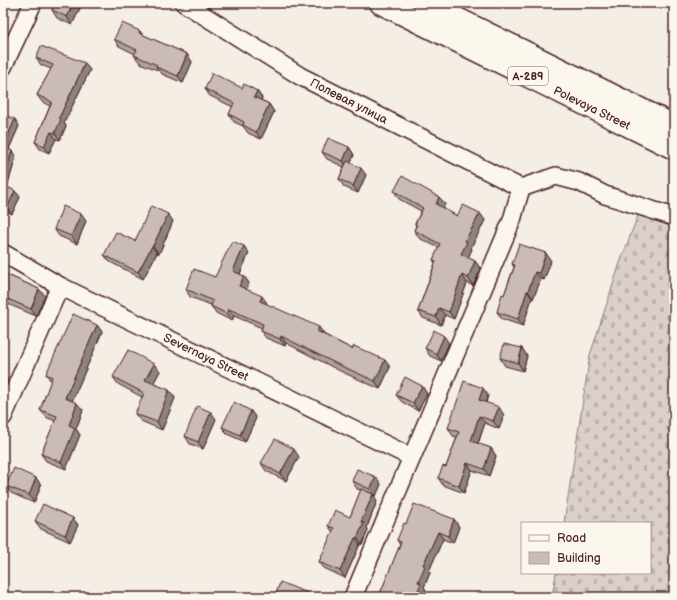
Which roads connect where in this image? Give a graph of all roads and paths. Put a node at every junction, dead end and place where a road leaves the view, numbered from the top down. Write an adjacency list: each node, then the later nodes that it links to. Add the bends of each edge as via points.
1 (33, 3): 5 (street)
2 (184, 3): 8 (street, Полевая улица, via 300,76)
3 (381, 3): 7 (highway, Polevaya Street / А-289)
4 (425, 3): 6 (highway, Polevaya Street / А-289)
5 (3, 67)
6 (674, 126)
7 (674, 148)
8 (521, 188): 9 (street, via 556,176); 13 (street, via 512,220)
9 (674, 217)
10 (3, 253): 11 (street, Severnaya Street)
11 (60, 286): 12 (street); 13 (street, Severnaya Street)
12 (3, 417)
13 (411, 457): 14 (street)
14 (353, 597)

